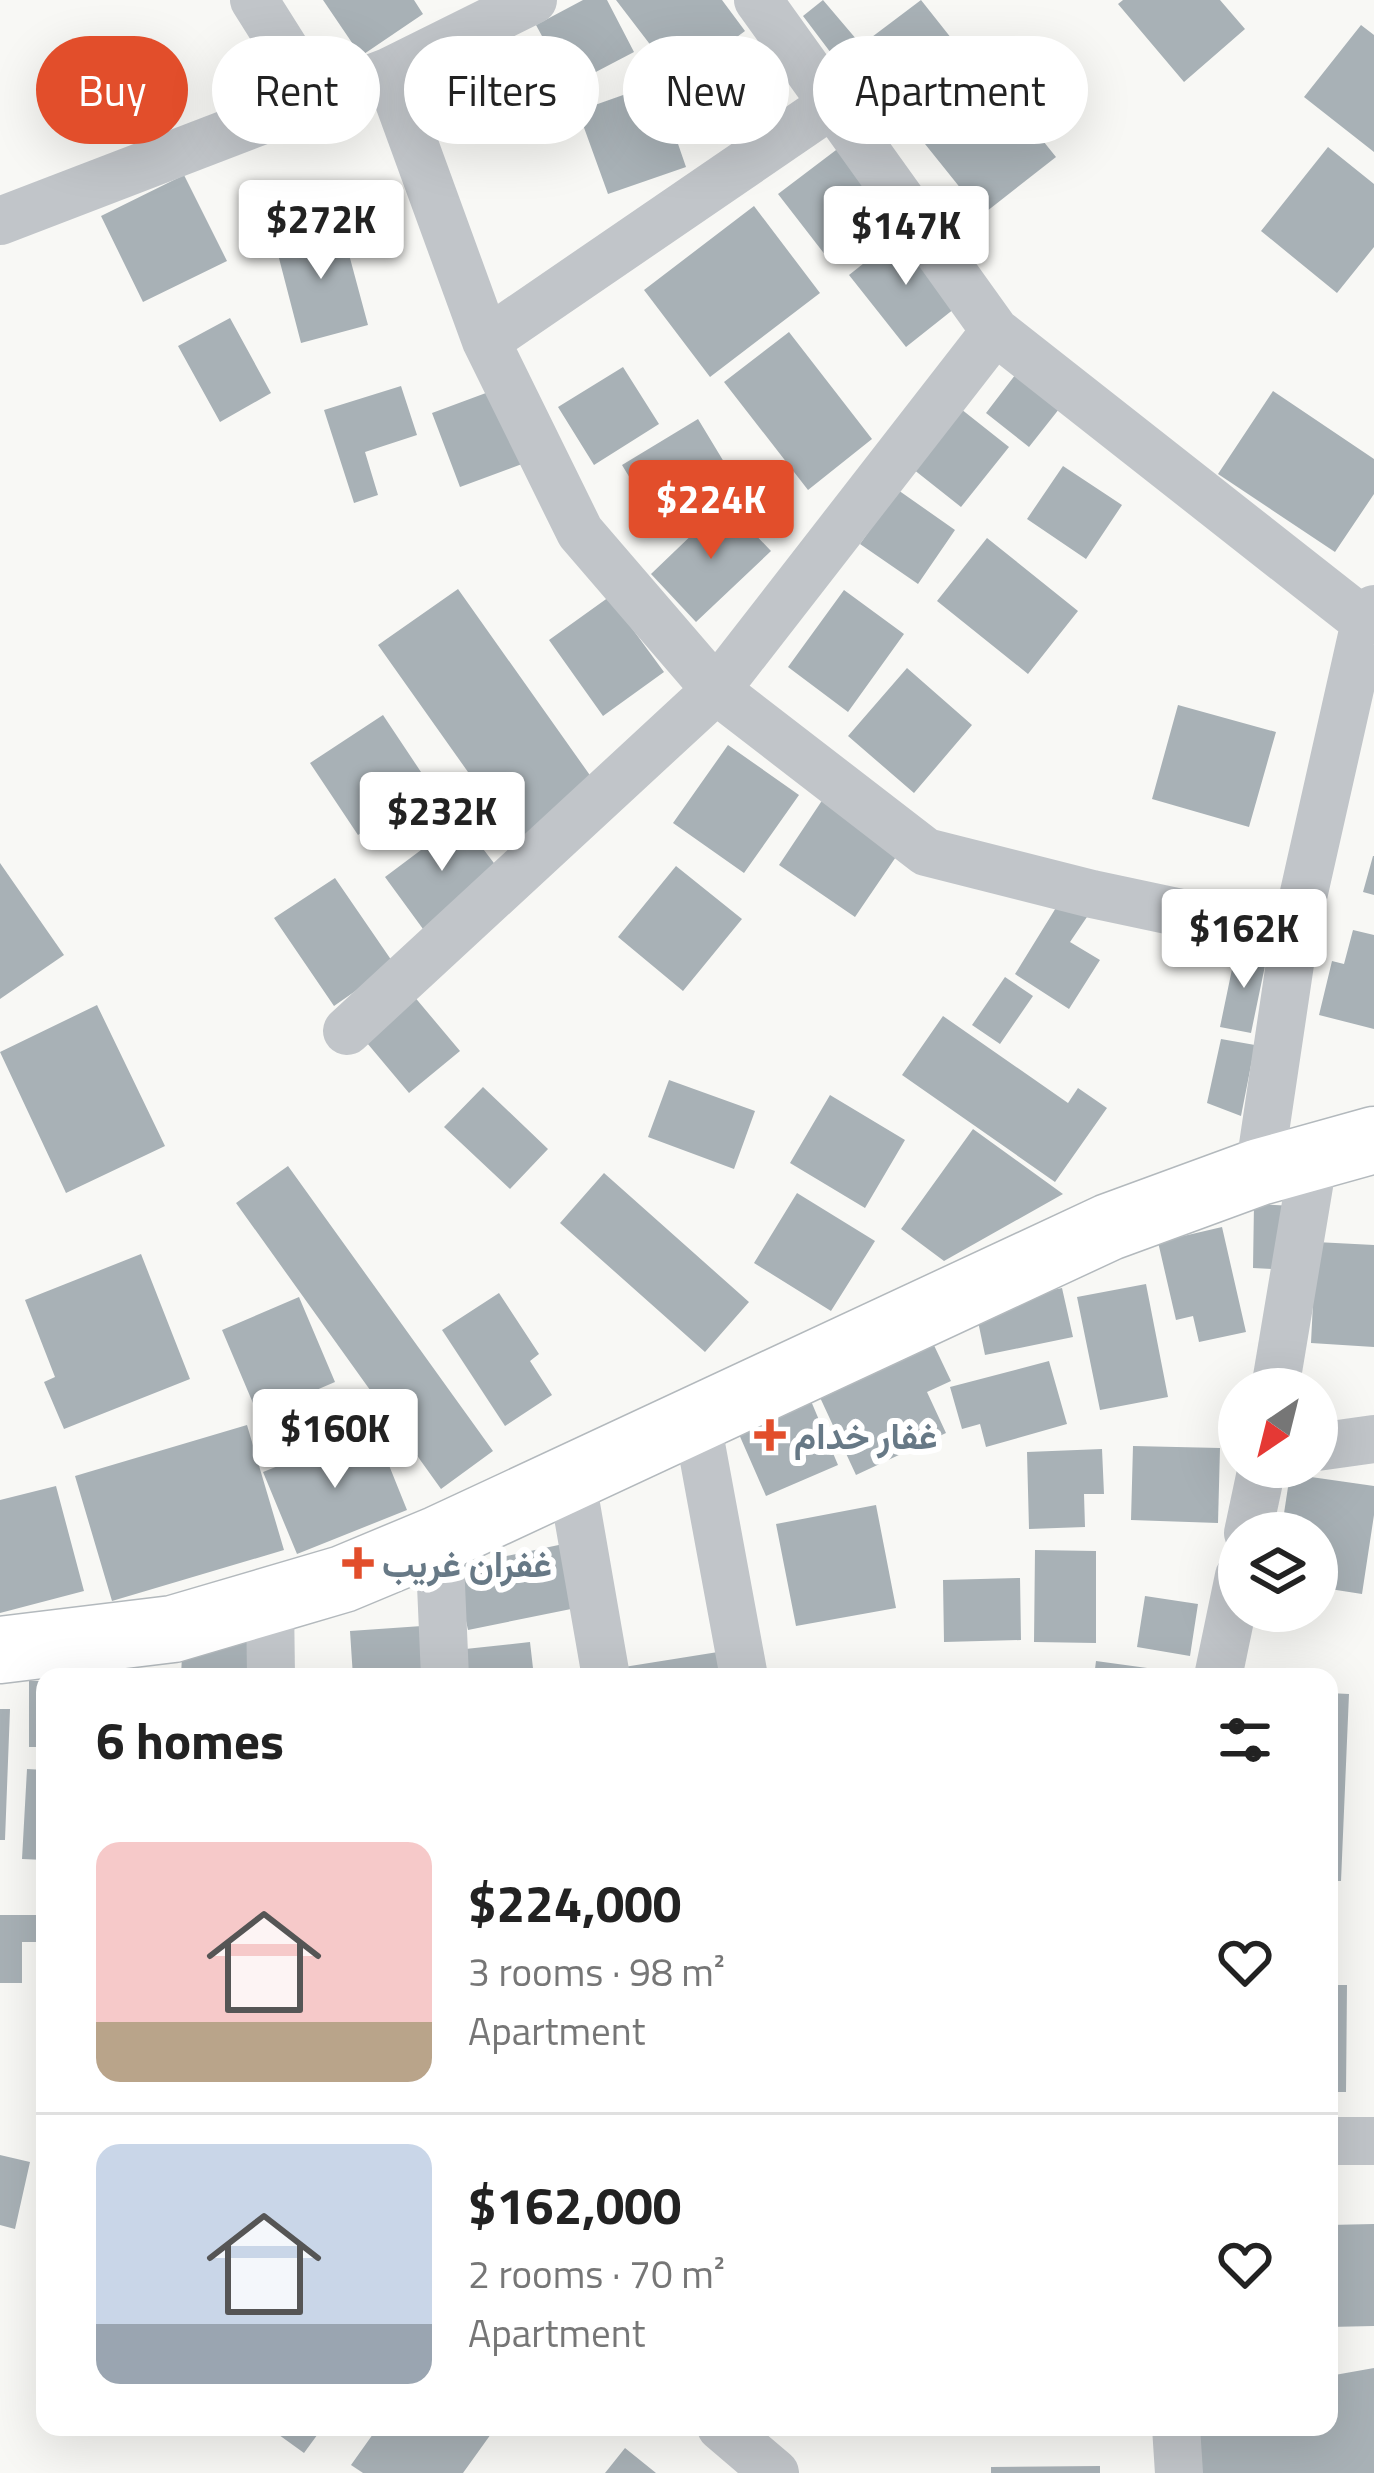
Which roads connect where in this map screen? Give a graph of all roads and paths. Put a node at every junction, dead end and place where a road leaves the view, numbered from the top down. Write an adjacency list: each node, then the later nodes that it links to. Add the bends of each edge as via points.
1 (254, 0): 4 (street)
2 (532, 0): 5 (street)
3 (758, 0): 7 (street)
4 (277, 36)
5 (388, 72): 6 (street); 13 (street)
6 (380, 75)
7 (813, 75)
8 (813, 117): 13 (street)
9 (212, 140): 11 (street)
10 (863, 144): 12 (street)
11 (0, 221)
12 (995, 331): 14 (street); 15 (street)
13 (485, 341): 15 (street, via 580,532)
14 (1370, 615): 16 (street)
15 (716, 690): 16 (street, via 926,852); 17 (street)
16 (1294, 937): 18 (street)
17 (347, 1031)
18 (1316, 1156): 19 (street); 20 (street, via 1109,1227)
19 (1279, 1368)
20 (696, 1417): 23 (street); 31 (street)
21 (1374, 1438): 22 (street)
22 (1338, 1444)
23 (571, 1476): 24 (street); 30 (street)
24 (439, 1539): 25 (street); 29 (street)
25 (270, 1601): 27 (street, via 173,1629); 28 (street)
26 (1227, 1632): 32 (street)
27 (0, 1650)
28 (272, 1668)
29 (445, 1668)
30 (604, 1668)
31 (742, 1668)
32 (1220, 1668)
33 (1338, 2141): 34 (street)
34 (1374, 2141)
35 (732, 2436): 37 (street)
36 (1177, 2436): 38 (street)
37 (775, 2473)
38 (1179, 2473)

